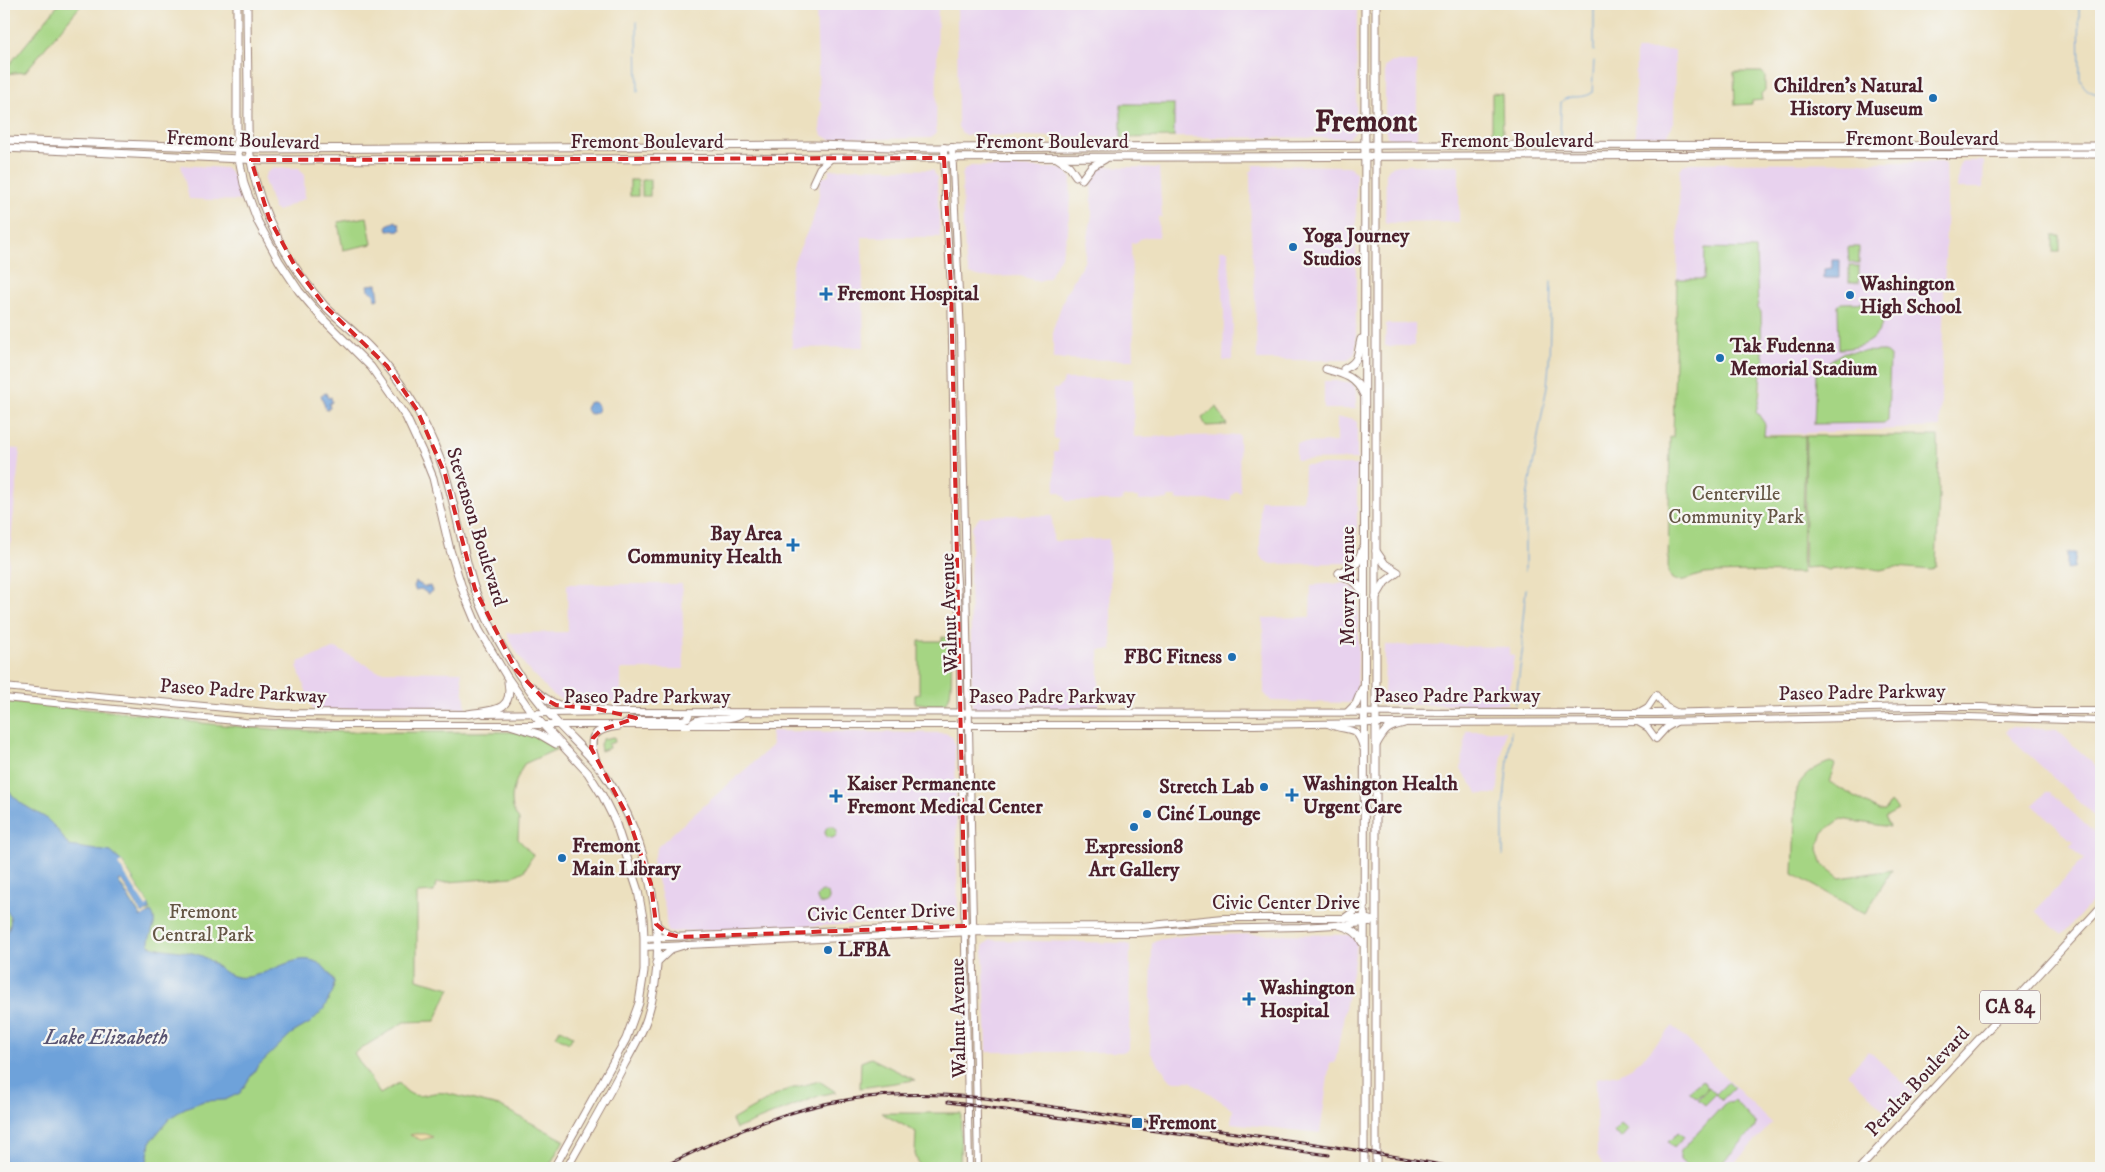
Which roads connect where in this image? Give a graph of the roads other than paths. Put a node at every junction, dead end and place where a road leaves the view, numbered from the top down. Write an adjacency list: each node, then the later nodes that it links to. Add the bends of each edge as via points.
1 (237, 4): 14 (main road, Stevenson Boulevard)
2 (247, 4): 15 (main road, Stevenson Boulevard)
3 (1364, 4): 6 (main road, Mowry Avenue)
4 (1376, 4): 8 (main road, Mowry Avenue)
5 (4, 140): 11 (main road, Fremont Boulevard)
6 (1365, 145): 8 (main road, Fremont Boulevard); 12 (main road, Fremont Boulevard); 22 (main road, Mowry Avenue)
7 (1837, 145): 9 (main road, Fremont Boulevard); 10 (main road, Fremont Boulevard); 17 (main road)
8 (1377, 146): 9 (main road, Fremont Boulevard); 23 (main road, Mowry Avenue)
9 (1780, 146): 18 (main road, via 1777,151)
10 (2101, 146)
11 (60, 147): 13 (main road, Fremont Boulevard); 14 (main road, Fremont Boulevard); 24 (main road, Fremont Boulevard)
12 (948, 147): 15 (main road, Fremont Boulevard); 19 (main road, Walnut Avenue)
13 (4, 148)
14 (237, 148): 15 (main road, Fremont Boulevard); 24 (main road, Stevenson Boulevard)
15 (249, 148): 26 (main road, Stevenson Boulevard)
16 (2101, 154): 17 (main road, Fremont Boulevard)
17 (1838, 155): 18 (main road, Fremont Boulevard)
18 (1730, 156): 23 (main road, Fremont Boulevard)
19 (948, 158): 20 (main road, Fremont Boulevard); 25 (main road, Fremont Boulevard); 52 (main road, Walnut Avenue); 53 (main road, Walnut Avenue, via 960,287)
20 (1057, 158): 21 (main road, Fremont Boulevard); 21 (main road, via 1079,178 1091,166)
21 (1108, 158): 22 (main road, Fremont Boulevard)
22 (1365, 158): 23 (main road, Fremont Boulevard); 28 (main road, Mowry Avenue)
23 (1377, 158): 33 (main road, Mowry Avenue)
24 (238, 159): 26 (main road, Fremont Boulevard); 40 (main road, Stevenson Boulevard, via 256,217 284,270 318,314 371,367 406,417 433,478 464,594 479,630)
25 (830, 159): 26 (main road, Fremont Boulevard); 27 (main road, via 820,168)
26 (250, 160): 38 (main road, Stevenson Boulevard, via 265,209 292,262 325,306 387,366 417,410 438,452 474,589)
27 (813, 183)
28 (1364, 326): 30 (main road, via 1358,357); 31 (main road, Mowry Avenue)
29 (1326, 369): 31 (main road, via 1352,378)
30 (1344, 369)
31 (1365, 398): 32 (main road, Mowry Avenue)
32 (1365, 463): 33 (main road, via 1370,470); 34 (main road, Mowry Avenue)
33 (1376, 496): 35 (main road, Mowry Avenue)
34 (1364, 546): 36 (main road, Mowry Avenue); 36 (main road, via 1357,562 1339,573 1356,583)
35 (1376, 551): 37 (main road, Mowry Avenue); 37 (main road, via 1385,564 1398,572 1385,582)
36 (1364, 593): 39 (main road, Mowry Avenue)
37 (1376, 598): 47 (main road, Mowry Avenue)
38 (516, 670): 44 (main road, via 543,698 556,705); 56 (main road, Stevenson Boulevard)
39 (1364, 674): 45 (main road, via 1360,697); 46 (main road, Mowry Avenue)
40 (507, 677): 49 (main road, Stevenson Boulevard); 55 (main road, via 510,696 504,706)
41 (4, 687): 55 (main road, Paseo Padre Parkway, via 277,713)
42 (4, 698): 66 (main road, Paseo Padre Parkway, via 246,722)
43 (2101, 711): 48 (main road, Paseo Padre Parkway, via 1913,707)
44 (613, 712): 50 (main road, Paseo Padre Parkway); 56 (main road, Paseo Padre Parkway)
45 (1348, 712): 46 (main road, Paseo Padre Parkway); 53 (main road, Paseo Padre Parkway)
46 (1365, 712): 47 (main road, Paseo Padre Parkway); 60 (main road, Mowry Avenue)
47 (1376, 712): 54 (main road, Paseo Padre Parkway); 61 (main road, Mowry Avenue)
48 (1677, 712): 54 (main road, Paseo Padre Parkway); 54 (main road, via 1656,695 1648,707)
49 (532, 713): 55 (main road, Paseo Padre Parkway); 56 (main road, Paseo Padre Parkway); 69 (main road, Stevenson Boulevard)
50 (690, 713): 51 (main road, Paseo Padre Parkway); 70 (main road, via 682,720 634,720)
51 (743, 713): 52 (main road, Paseo Padre Parkway); 68 (main road, via 736,718 698,719)
52 (959, 713): 53 (main road, Paseo Padre Parkway); 63 (main road, Walnut Avenue)
53 (969, 713): 64 (main road, Walnut Avenue)
54 (1638, 713)
55 (468, 714)
56 (549, 714): 67 (main road, Stevenson Boulevard)
57 (1678, 721): 58 (main road, Paseo Padre Parkway, via 1929,716); 59 (main road, Paseo Padre Parkway); 59 (main road, via 1656,739 1648,728)
58 (2101, 721)
59 (1638, 722): 62 (main road, Paseo Padre Parkway)
60 (1365, 723): 61 (main road, Paseo Padre Parkway); 65 (main road, Paseo Padre Parkway); 73 (main road, Mowry Avenue)
61 (1375, 723): 62 (main road, Paseo Padre Parkway); 71 (main road, Mowry Avenue)
62 (1404, 723): 71 (main road, via 1390,726)
63 (960, 724): 64 (main road, Paseo Padre Parkway); 68 (main road, Paseo Padre Parkway); 82 (main road, Walnut Avenue)
64 (969, 724): 65 (main road, Paseo Padre Parkway); 83 (main road, Walnut Avenue)
65 (1327, 724): 73 (main road, via 1356,732)
66 (510, 725): 69 (main road, Paseo Padre Parkway); 72 (main road, via 539,734)
67 (559, 725): 69 (main road, Paseo Padre Parkway); 70 (main road, Paseo Padre Parkway); 74 (main road, Stevenson Boulevard)
68 (690, 725): 70 (main road, Paseo Padre Parkway)
69 (543, 726): 72 (main road, Stevenson Boulevard)
70 (619, 726): 74 (main road, via 601,730 593,738 591,748)
71 (1376, 745): 79 (main road, Mowry Avenue)
72 (565, 749): 85 (main road, Stevenson Boulevard, via 588,773 615,821 638,891)
73 (1364, 755): 75 (main road, Mowry Avenue)
74 (599, 767): 80 (main road, Stevenson Boulevard, via 628,817 651,884)
75 (1364, 898): 77 (main road); 78 (main road, Mowry Avenue)
76 (2101, 907): 98 (main road, Peralta Boulevard / CA 84)
77 (1345, 918): 78 (main road, Civic Center Drive); 83 (main road, Civic Center Drive, via 1224,918 1141,926)
78 (1364, 921): 79 (main road, Civic Center Drive); 81 (main road, Civic Center Drive); 90 (main road, Mowry Avenue)
79 (1375, 921): 97 (main road, Mowry Avenue)
80 (656, 924): 84 (main road, via 668,934); 86 (main road, Stevenson Boulevard)
81 (1339, 925): 83 (main road, Civic Center Drive, via 1200,928 1137,933); 90 (main road, via 1357,934)
82 (965, 929): 83 (main road, Civic Center Drive); 84 (main road, Civic Center Drive); 87 (main road, Civic Center Drive); 94 (main road, Walnut Avenue)
83 (973, 929): 95 (main road, Walnut Avenue)
84 (680, 937): 86 (main road, Civic Center Drive)
85 (644, 938): 86 (main road, Civic Center Drive); 88 (main road, Stevenson Boulevard)
86 (656, 938): 89 (main road, Stevenson Boulevard)
87 (684, 946): 89 (main road, Civic Center Drive); 91 (main road, via 671,949)
88 (644, 947): 89 (main road, Civic Center Drive); 92 (main road, Stevenson Boulevard, via 642,994 630,1030)
89 (656, 947): 91 (main road, Stevenson Boulevard)
90 (1364, 948): 96 (main road, Mowry Avenue)
91 (656, 963): 93 (main road, Stevenson Boulevard, via 647,1019)
92 (554, 1168)
93 (567, 1168)
94 (969, 1168)
95 (978, 1168)
96 (1364, 1168)
97 (1376, 1168)
98 (1860, 1168)

